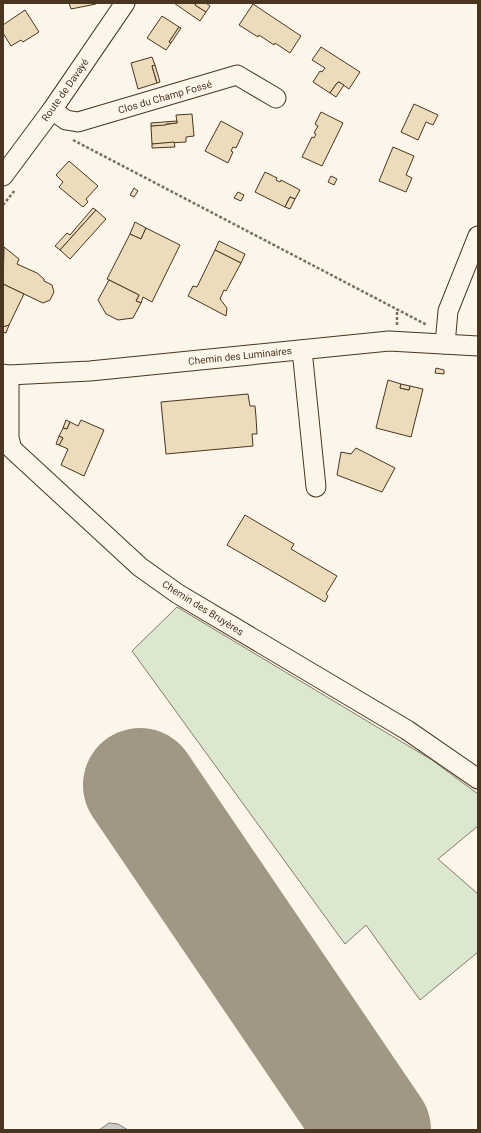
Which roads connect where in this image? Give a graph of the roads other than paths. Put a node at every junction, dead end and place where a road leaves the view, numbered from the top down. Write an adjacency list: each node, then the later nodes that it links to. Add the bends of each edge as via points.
1 (125, 3): 3 (street, Route de Davayé)
2 (276, 98): 3 (street, Clos du Champ Fossé, via 237,76 78,122 66,120)
3 (52, 110): 4 (street, Route de Davayé)
4 (3, 176)
5 (478, 236): 6 (street, via 448,312)
6 (445, 344): 7 (street, Chemin des Luminaires); 8 (street, Chemin des Luminaires, via 389,341)
7 (478, 346)
8 (302, 350): 9 (street, Chemin des Luminaires, via 90,371); 10 (street)
9 (6, 374): 11 (street, Chemin des Bruyères, via 9,438 12,449 140,567 178,594 407,730)
10 (316, 487)
11 (478, 779)

